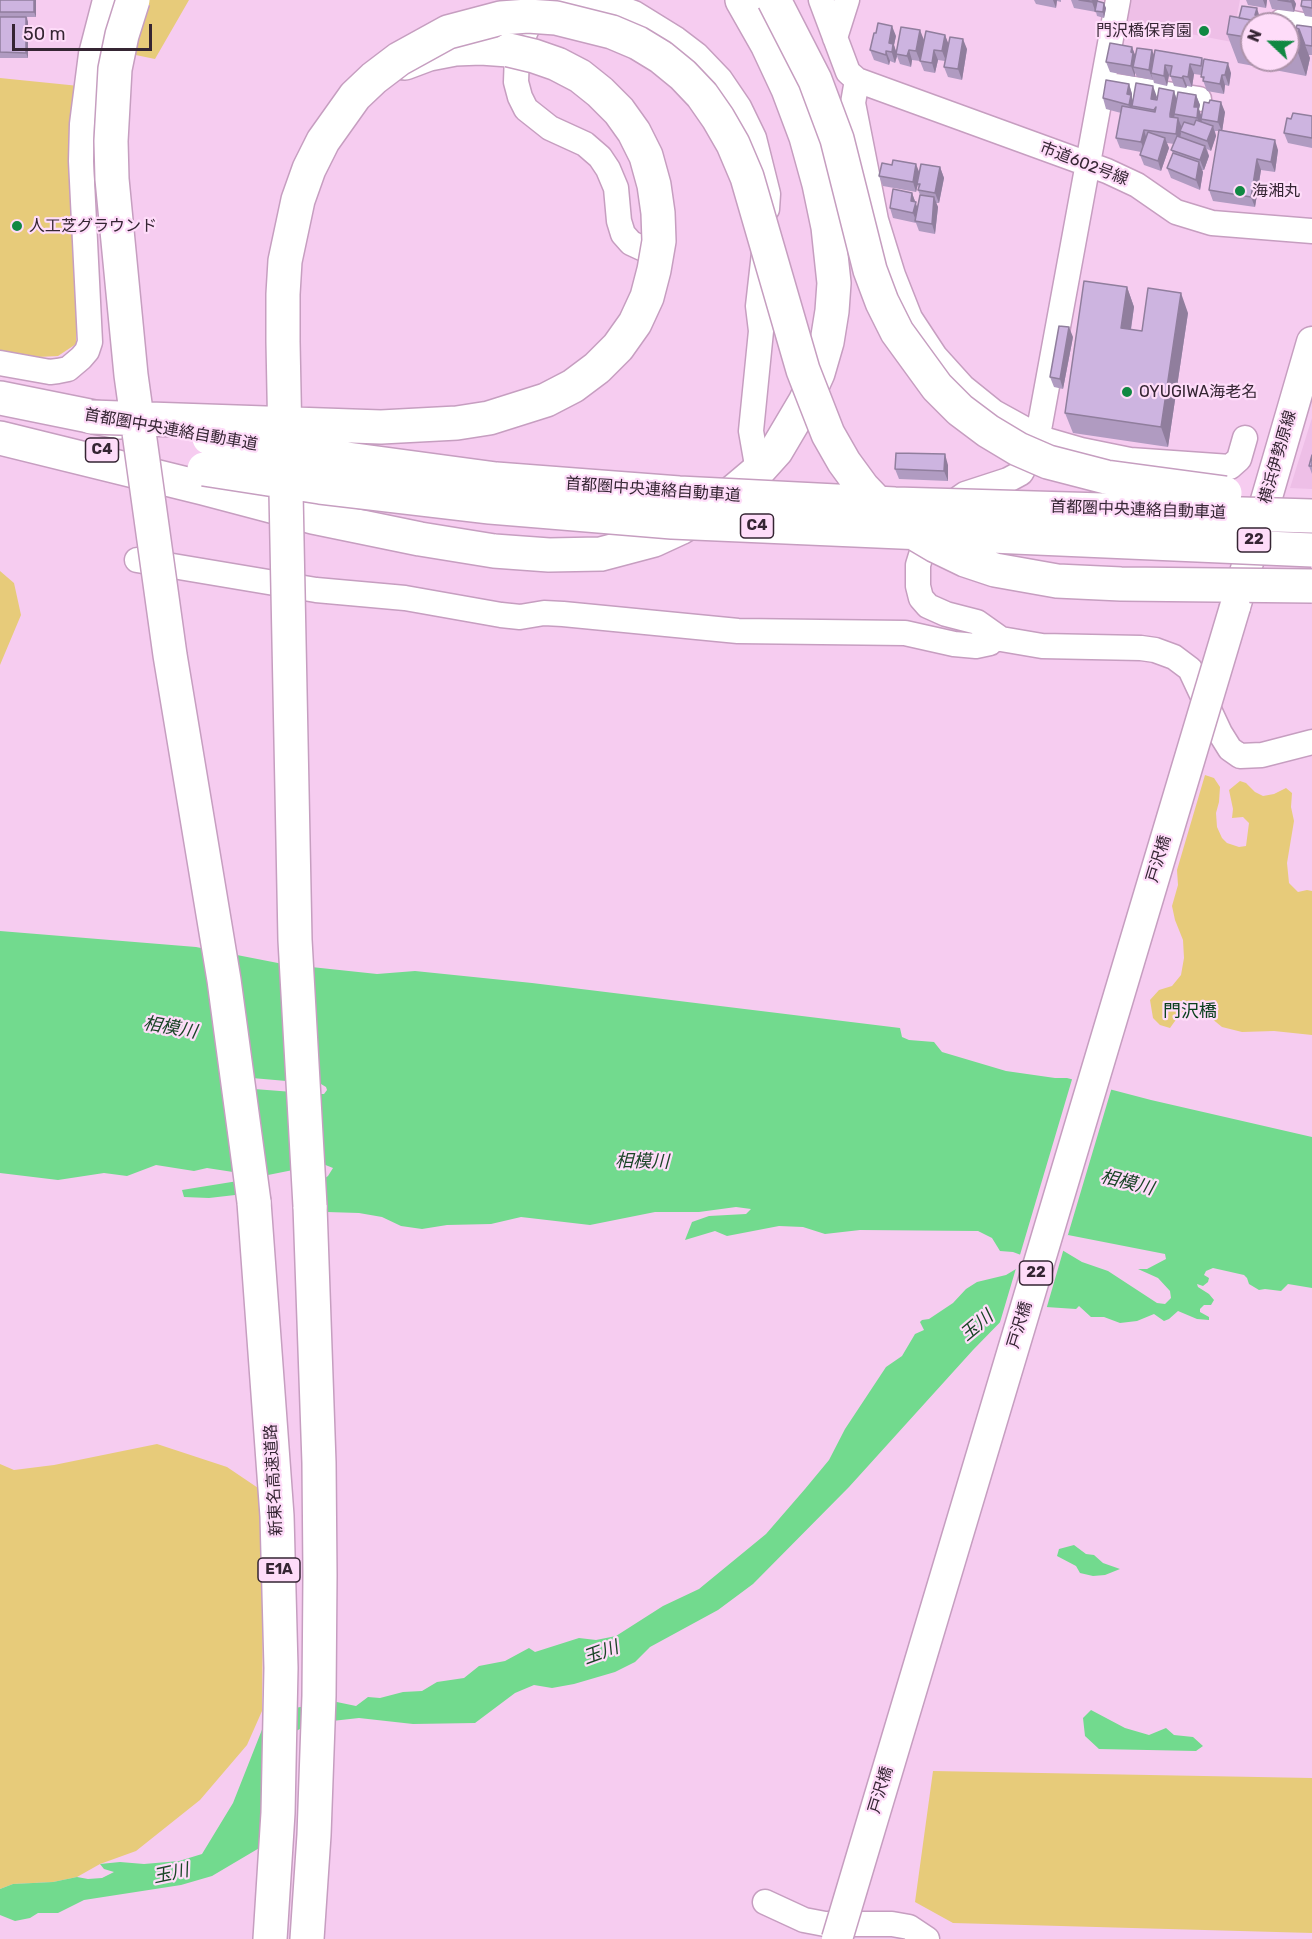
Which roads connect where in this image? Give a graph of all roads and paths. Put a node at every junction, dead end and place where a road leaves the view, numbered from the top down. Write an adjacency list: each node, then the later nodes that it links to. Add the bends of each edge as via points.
1 (105, 0): 18 (street, via 91,54 82,124 90,342 87,351 68,369 50,372)
2 (133, 0): 38 (highway, 新東名高速道路 / E1A, bridge, via 116,69 111,141 129,364 170,655 224,980 254,1202 277,1516 281,1668)
3 (742, 0): 26 (highway, via 767,44 806,137 828,227 834,283 827,342 818,373 791,427)
4 (774, 0): 28 (highway, bridge, via 815,80 837,139 870,270 882,302 915,359 960,410 1018,448 1075,470 1159,485)
5 (821, 0): 9 (street)
6 (847, 0): 9 (street)
7 (1118, 0): 12 (street)
8 (612, 2): 16 (street, via 565,4 536,19 527,28 517,54 516,82 526,109 600,157 616,188 623,234 631,243); 26 (street, via 654,24 697,55 739,107 754,138 768,194 751,431)
9 (836, 38): 11 (street, via 848,72)
10 (374, 78): 16 (highway, bridge, via 429,54 481,48 534,56 580,76 619,111 646,156 658,213); 33 (highway, bridge, via 399,58 439,36 501,18 556,18 638,43 683,75 707,103 733,144 759,214 792,334 828,434 863,488 885,511 909,530 965,560 1027,577 1121,584); 39 (highway, E1A, bridge, via 339,117 309,169 290,231 283,294 295,940 320,1462 319,1696)
11 (857, 81): 14 (street, 市道602号線); 22 (street, via 853,103 876,220 910,318 934,356 963,387 994,412)
12 (1103, 84): 13 (street); 14 (street)
13 (1198, 99)
14 (1089, 165): 15 (street, 市道602号線, via 1137,185 1176,212 1212,223); 22 (street)
15 (1312, 231)
16 (657, 255): 20 (highway, bridge, via 635,323 618,347 573,386 518,411 457,423 381,427)
17 (1312, 342): 27 (main road, 横浜伊勢原線 / 22)
18 (0, 363)
19 (0, 398): 20 (highway, 首都圏中央連絡自動車道 / C4)
20 (91, 417): 30 (highway, 首都圏中央連絡自動車道 / C4, bridge, via 325,456 496,479 884,503)
21 (0, 429): 31 (highway, 首都圏中央連絡自動車道 / C4, bridge, via 204,469 490,507 695,523)
22 (1037, 436): 25 (street); 35 (street, via 1033,455 1021,472 965,494 945,508 930,526 918,565 918,586 928,606 977,622)
23 (0, 438): 26 (highway, bridge, via 314,517 494,551 549,555 601,554 654,540 715,507)
24 (1245, 438): 25 (street, via 1239,459 1230,467)
25 (1130, 460): 27 (street, via 1164,478)
26 (758, 471)
27 (1265, 503): 29 (street); 34 (main road, 横浜伊勢原線 / 22)
28 (1312, 503)
29 (1312, 511)
30 (1312, 516)
31 (1312, 550)
32 (137, 560): 35 (street, via 304,588 405,598 520,617 544,613 738,631 905,633 976,646 990,643)
33 (1312, 586)
34 (1235, 607): 40 (main road, 戸沢橋 / 22, bridge)
35 (995, 637): 36 (street, via 1042,646 1140,648 1166,653 1190,669 1220,733 1234,753 1262,755)
36 (1312, 742)
37 (765, 1902): 41 (street, via 804,1920 825,1924 892,1924 909,1927)
38 (270, 1939)
39 (307, 1939)
40 (837, 1939)
41 (927, 1939)

